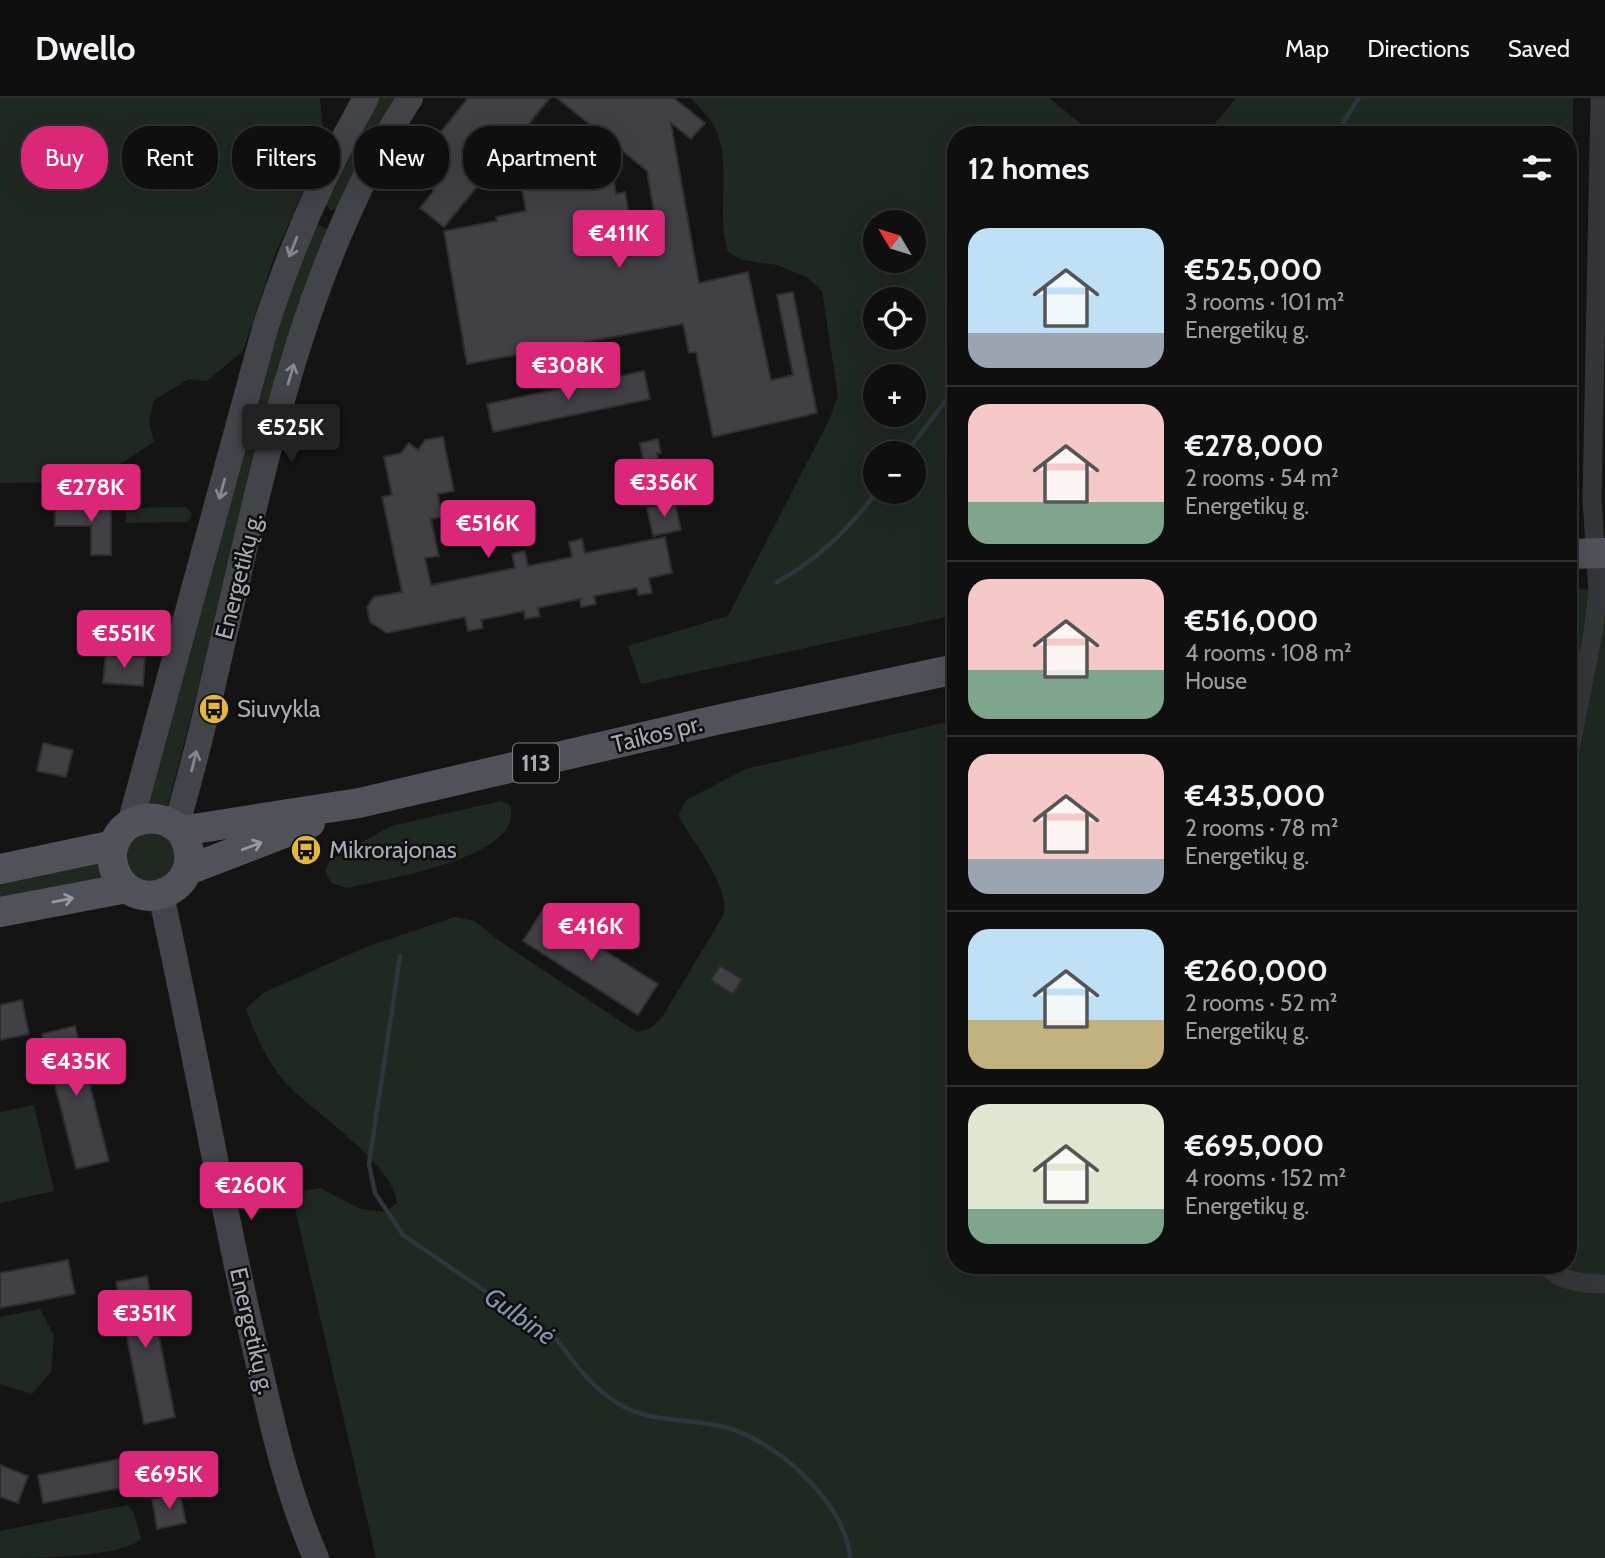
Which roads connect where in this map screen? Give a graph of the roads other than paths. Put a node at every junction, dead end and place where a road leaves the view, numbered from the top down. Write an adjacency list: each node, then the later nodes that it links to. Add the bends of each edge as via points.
1 (366, 98): 4 (main road, Energetikų g.)
2 (410, 98): 5 (main road, Energetikų g., via 378,150)
3 (1600, 98): 6 (street)
4 (308, 211): 5 (main road); 11 (main road, Energetikų g., one-way to 11, via 266,325)
5 (342, 225): 10 (main road, Energetikų g., one-way to 5, via 284,397)
6 (1590, 553): 8 (street, via 1598,593)
7 (947, 671): 9 (main road, Taikos pr. / 113)
8 (1577, 714)
9 (359, 803): 10 (main road, Taikos pr. / 113); 13 (main road, Taikos pr. / 113, one-way to 9)
10 (179, 829): 11 (main road, Taikos pr. / 113, via 154,817); 13 (main road, via 191,856)
11 (122, 834): 12 (main road, Taikos pr.); 14 (main road, via 114,868)
12 (0, 869)
13 (188, 870): 15 (main road, Taikos pr. / 113, via 172,890)
14 (127, 888): 15 (main road); 16 (main road, one-way to 14)
15 (161, 895): 19 (main road, Energetikų g., via 276,1440)
16 (0, 912)
17 (1556, 1274): 18 (street)
18 (1605, 1284)
19 (316, 1558)

